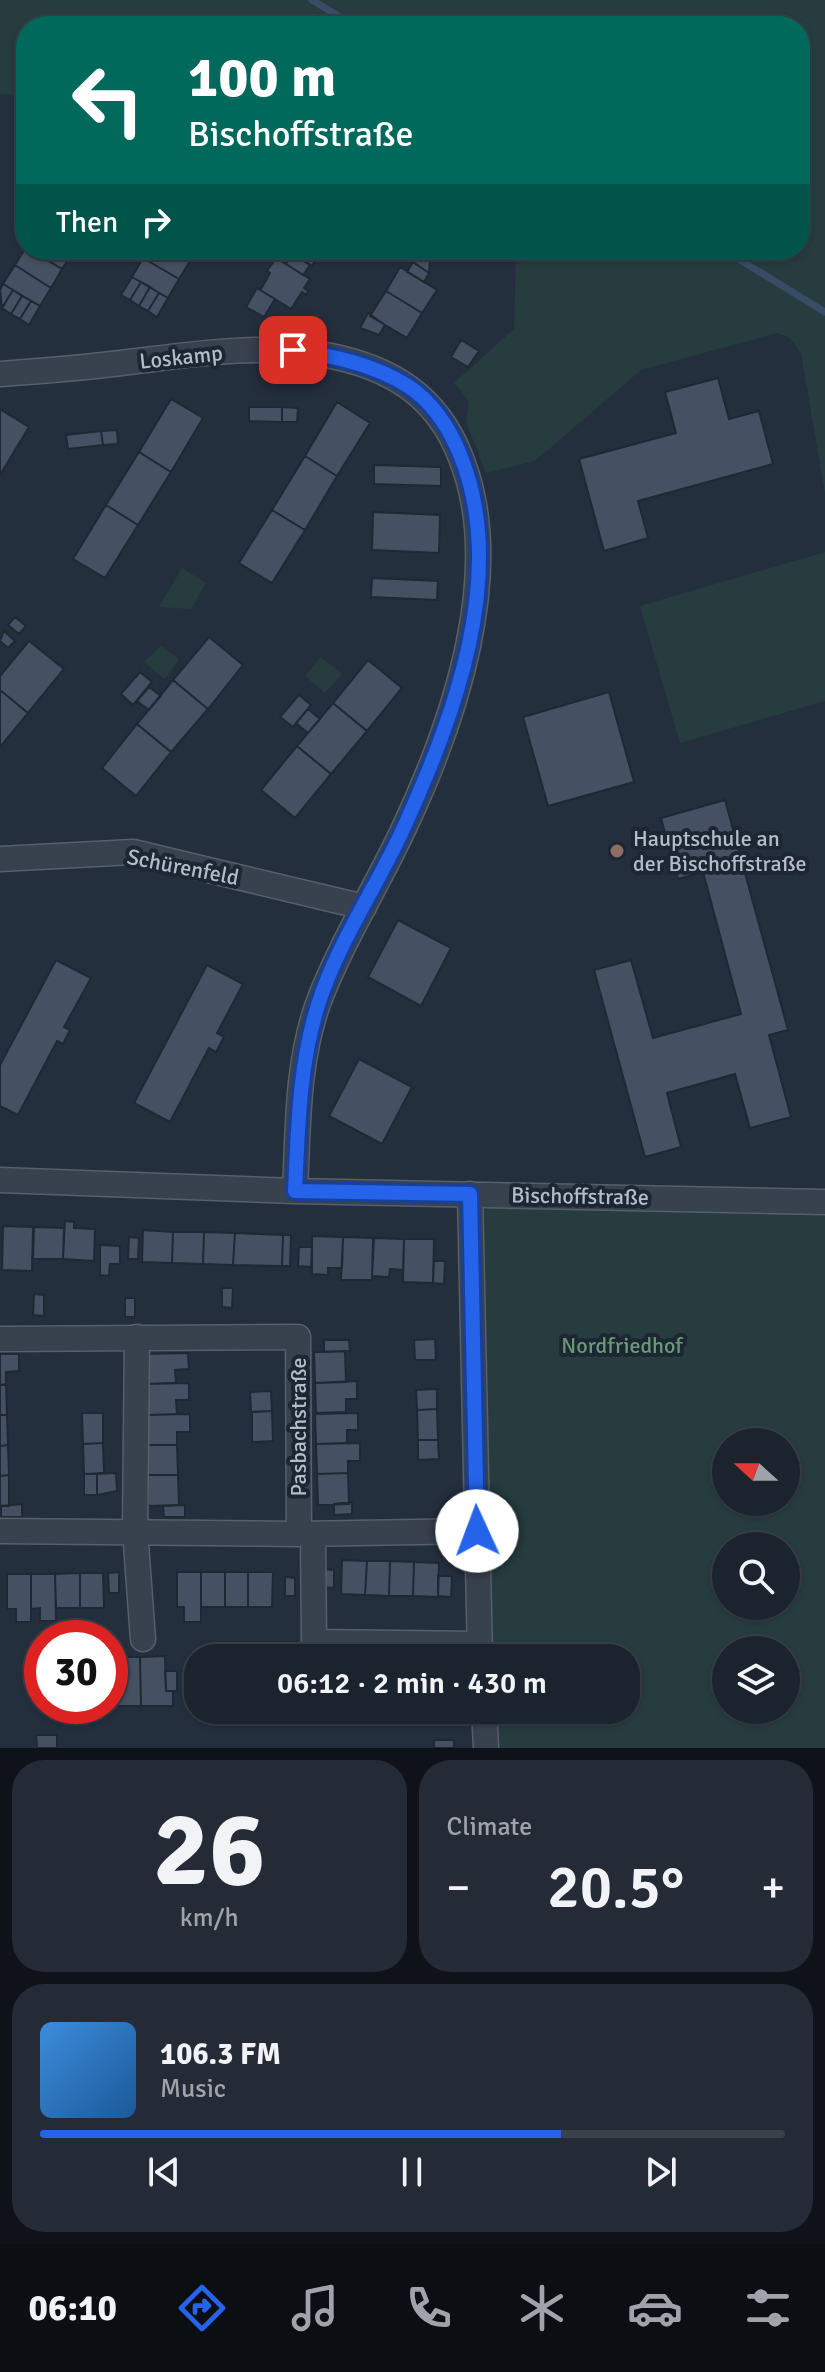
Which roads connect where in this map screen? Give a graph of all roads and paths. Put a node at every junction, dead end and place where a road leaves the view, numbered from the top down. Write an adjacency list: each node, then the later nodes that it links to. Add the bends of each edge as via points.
1 (0, 374): 3 (street, Loskamp, via 210,352 293,350 379,370 410,387 438,412 474,489 478,577 449,714 404,828)
2 (0, 859): 3 (street, Schürenfeld, via 133,852)
3 (364, 907): 5 (street, Loskamp, via 318,1002 310,1033 298,1113)
4 (0, 1180): 5 (street, Bischoffstraße)
5 (295, 1191): 6 (street, Bischoffstraße)
6 (470, 1194): 7 (street, Bischoffstraße); 12 (street)
7 (825, 1202)
8 (137, 1337): 9 (street, Pasbachstraße); 10 (street); 13 (street, Pasbachstraße, via 298,1337)
9 (0, 1339)
10 (135, 1530): 11 (street); 13 (street); 14 (street)
11 (0, 1531)
12 (477, 1531): 13 (street); 16 (street)
13 (306, 1534): 15 (street, Pasbachstraße, via 314,1642)
14 (143, 1639)
15 (351, 1644)
16 (480, 1644)
17 (485, 1724): 18 (street)
18 (486, 1748)

